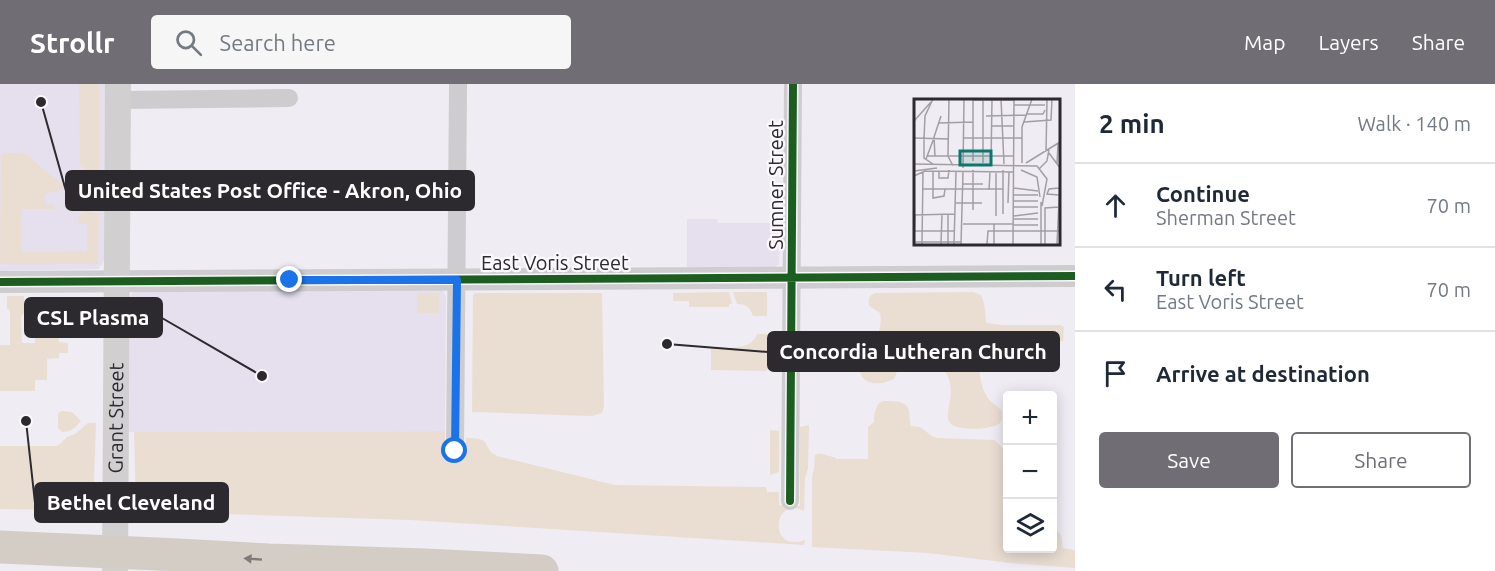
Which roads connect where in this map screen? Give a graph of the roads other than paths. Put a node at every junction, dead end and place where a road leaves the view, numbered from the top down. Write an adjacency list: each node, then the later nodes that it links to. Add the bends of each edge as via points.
1 (458, 84): 7 (street)
2 (793, 84): 6 (street, Sumner Street)
3 (118, 92): 4 (street); 8 (main road, Grant Street)
4 (290, 98)
5 (1075, 276): 6 (street, East Voris Street)
6 (792, 278): 7 (street, East Voris Street); 11 (street, Sumner Street)
7 (457, 280): 8 (street, East Voris Street); 10 (street)
8 (116, 281): 9 (street, East Voris Street); 14 (main road, Grant Street, via 116,464)
9 (0, 282)
10 (455, 451)
11 (790, 501)
12 (0, 547): 14 (highway)
13 (0, 557): 14 (highway)
14 (103, 562): 15 (highway, one-way to 14)
15 (542, 571)

